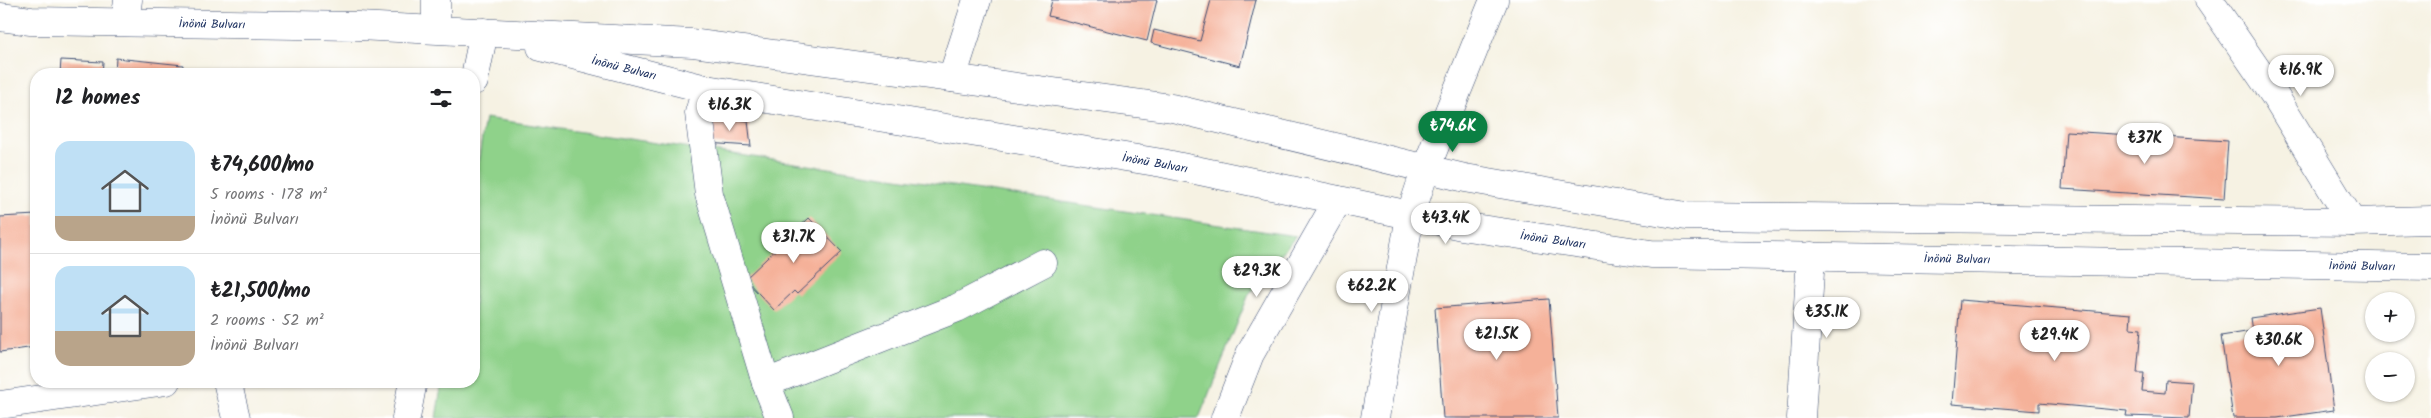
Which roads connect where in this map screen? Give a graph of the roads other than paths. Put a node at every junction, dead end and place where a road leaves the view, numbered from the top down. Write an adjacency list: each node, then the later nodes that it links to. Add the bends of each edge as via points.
1 (436, 0): 9 (main road)
2 (976, 0): 12 (main road)
3 (1494, 0): 14 (main road)
4 (2209, 0): 18 (main road, via 2274,93)
5 (127, 11): 7 (main road, İnönü Bulvarı); 9 (main road, İnönü Bulvarı)
6 (0, 18): 7 (main road, İnönü Bulvarı)
7 (31, 21): 8 (main road, İnönü Bulvarı)
8 (0, 26)
9 (436, 29): 10 (main road, İnönü Bulvarı)
10 (484, 32): 11 (main road); 12 (main road, İnönü Bulvarı, via 692,43); 13 (main road, İnönü Bulvarı)
11 (477, 68)
12 (952, 78): 14 (main road, İnönü Bulvarı, via 1172,108)
13 (706, 89): 15 (main road, İnönü Bulvarı, via 1162,163); 22 (main road, via 699,113 709,194)
14 (1426, 168): 16 (main road); 18 (main road, İnönü Bulvarı, via 1465,178 1686,216)
15 (1338, 200): 16 (main road, İnönü Bulvarı); 30 (main road, via 1250,354)
16 (1410, 216): 19 (main road, İnönü Bulvarı, via 1650,254); 31 (main road)
17 (2431, 220): 18 (main road, İnönü Bulvarı)
18 (2352, 222)
19 (1811, 256): 21 (main road, İnönü Bulvarı); 32 (main road)
20 (1044, 263): 22 (main road, via 957,308)
21 (2431, 267)
22 (766, 383): 29 (main road)
23 (118, 388): 26 (main road)
24 (229, 388): 27 (main road)
25 (412, 388): 28 (main road)
26 (0, 405)
27 (236, 418)
28 (406, 418)
29 (780, 418)
30 (1225, 418)
31 (1375, 418)
32 (1801, 418)

